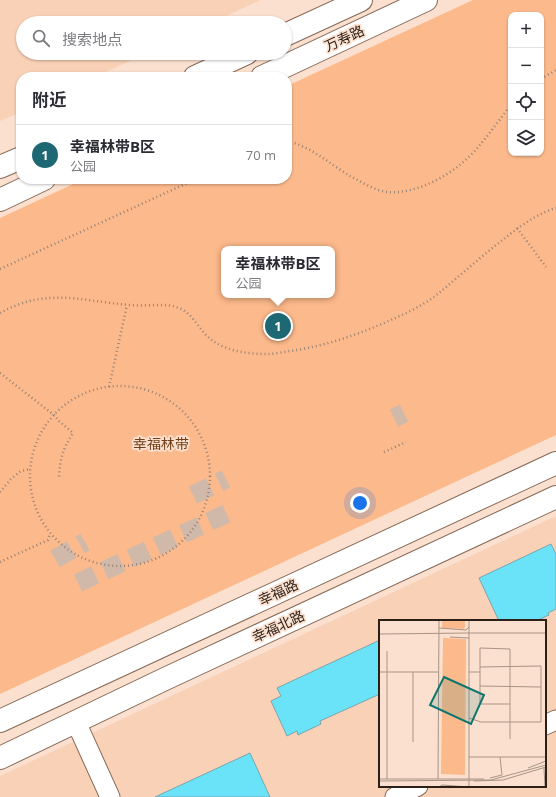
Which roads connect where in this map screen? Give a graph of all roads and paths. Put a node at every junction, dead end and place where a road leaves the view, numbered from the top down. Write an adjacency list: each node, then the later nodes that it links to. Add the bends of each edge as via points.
1 (361, 0): 3 (main road)
2 (426, 0): 7 (main road, 万寿路)
3 (292, 32)
4 (232, 60): 6 (main road)
5 (556, 70): 8 (path)
6 (206, 72)
7 (273, 72)
8 (544, 77)
9 (508, 109): 10 (path, via 479,147 459,166 431,182 402,192 385,192 370,187 310,150)
10 (292, 142)
11 (16, 160): 12 (main road)
12 (0, 167)
13 (34, 184): 15 (main road)
14 (185, 184): 19 (path)
15 (0, 200)
16 (556, 208): 17 (path)
17 (517, 228): 18 (path); 20 (path, via 433,297 413,310 360,333 325,344 269,354 234,350 213,341 180,308)
18 (546, 266)
19 (0, 269)
20 (127, 305): 21 (path, via 56,297 39,298 23,302); 23 (path)
21 (0, 313)
22 (0, 373): 24 (path)
23 (109, 387): 24 (path, via 71,400); 32 (path, via 130,386 160,395 185,414 198,433 210,467 208,496 198,523 179,545 155,560 127,566 98,564 72,553)
24 (54, 415): 28 (path, via 48,421 34,448); 29 (path, via 73,433 60,458)
25 (406, 442): 26 (path)
26 (384, 452)
27 (556, 463): 35 (main road, 幸福路)
28 (31, 469): 30 (path, via 21,471); 32 (path, via 29,479 36,510)
29 (59, 477)
30 (0, 492)
31 (556, 496): 36 (main road, 幸福北路)
32 (50, 534): 33 (path, via 48,540)
33 (0, 562)
34 (556, 720): 37 (street)
35 (0, 721)
36 (76, 722): 38 (main road, 幸福北路); 40 (street)
37 (546, 725)
38 (0, 758)
39 (416, 787): 41 (street)
40 (110, 797)
41 (395, 797)

